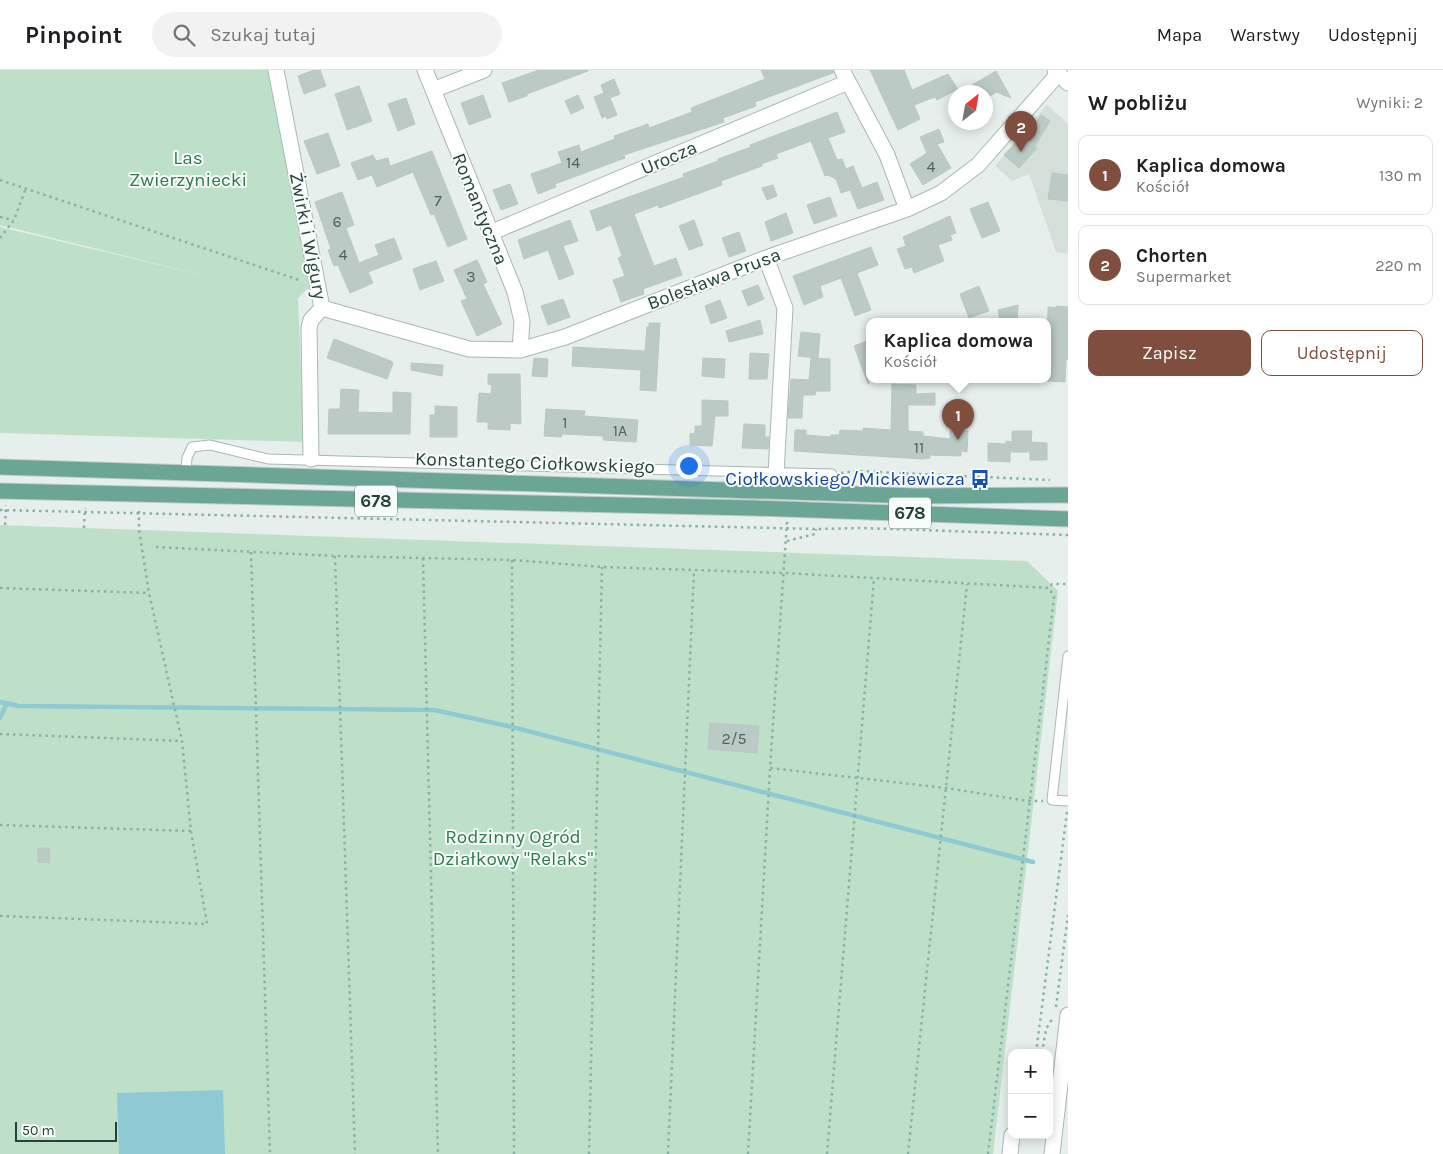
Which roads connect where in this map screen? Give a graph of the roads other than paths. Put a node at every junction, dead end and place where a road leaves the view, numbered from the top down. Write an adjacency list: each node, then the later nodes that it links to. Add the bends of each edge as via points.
1 (276, 70): 10 (street, Żwirki i Wigury)
2 (425, 70): 6 (street, Romantyczna)
3 (484, 70): 6 (street)
4 (845, 76): 7 (street, via 887,155); 8 (street, Urocza)
5 (1060, 76): 7 (street, Bolesława Prusa, via 978,165 941,193)
6 (433, 90): 8 (street, Romantyczna)
7 (906, 210): 9 (street, Bolesława Prusa)
8 (490, 233): 11 (street, Romantyczna, via 515,292 522,321)
9 (766, 258): 11 (street, Bolesława Prusa, via 565,337); 15 (street, via 785,308)
10 (322, 308): 11 (street, Bolesława Prusa, via 469,349); 12 (street, Żwirki i Wigury, via 311,320 309,328)
11 (520, 350)
12 (311, 459): 14 (lane, via 268,459 203,445 192,447); 15 (lane)
13 (0, 467): 14 (main road, Konstantego Ciołkowskiego / 678)
14 (186, 472): 17 (main road, Konstantego Ciołkowskiego / 678, via 917,496)
15 (776, 474): 16 (lane)
16 (832, 474)
17 (1064, 492)
18 (3, 498): 19 (main road, Konstantego Ciołkowskiego / 678, via 753,508)
19 (1065, 517)
20 (1068, 656): 21 (lane, via 1052,800)
21 (1068, 802)
22 (1068, 1015): 23 (street)
23 (1054, 1088): 26 (street)
24 (1012, 1139): 25 (street)
25 (1010, 1154)
26 (1052, 1154)

